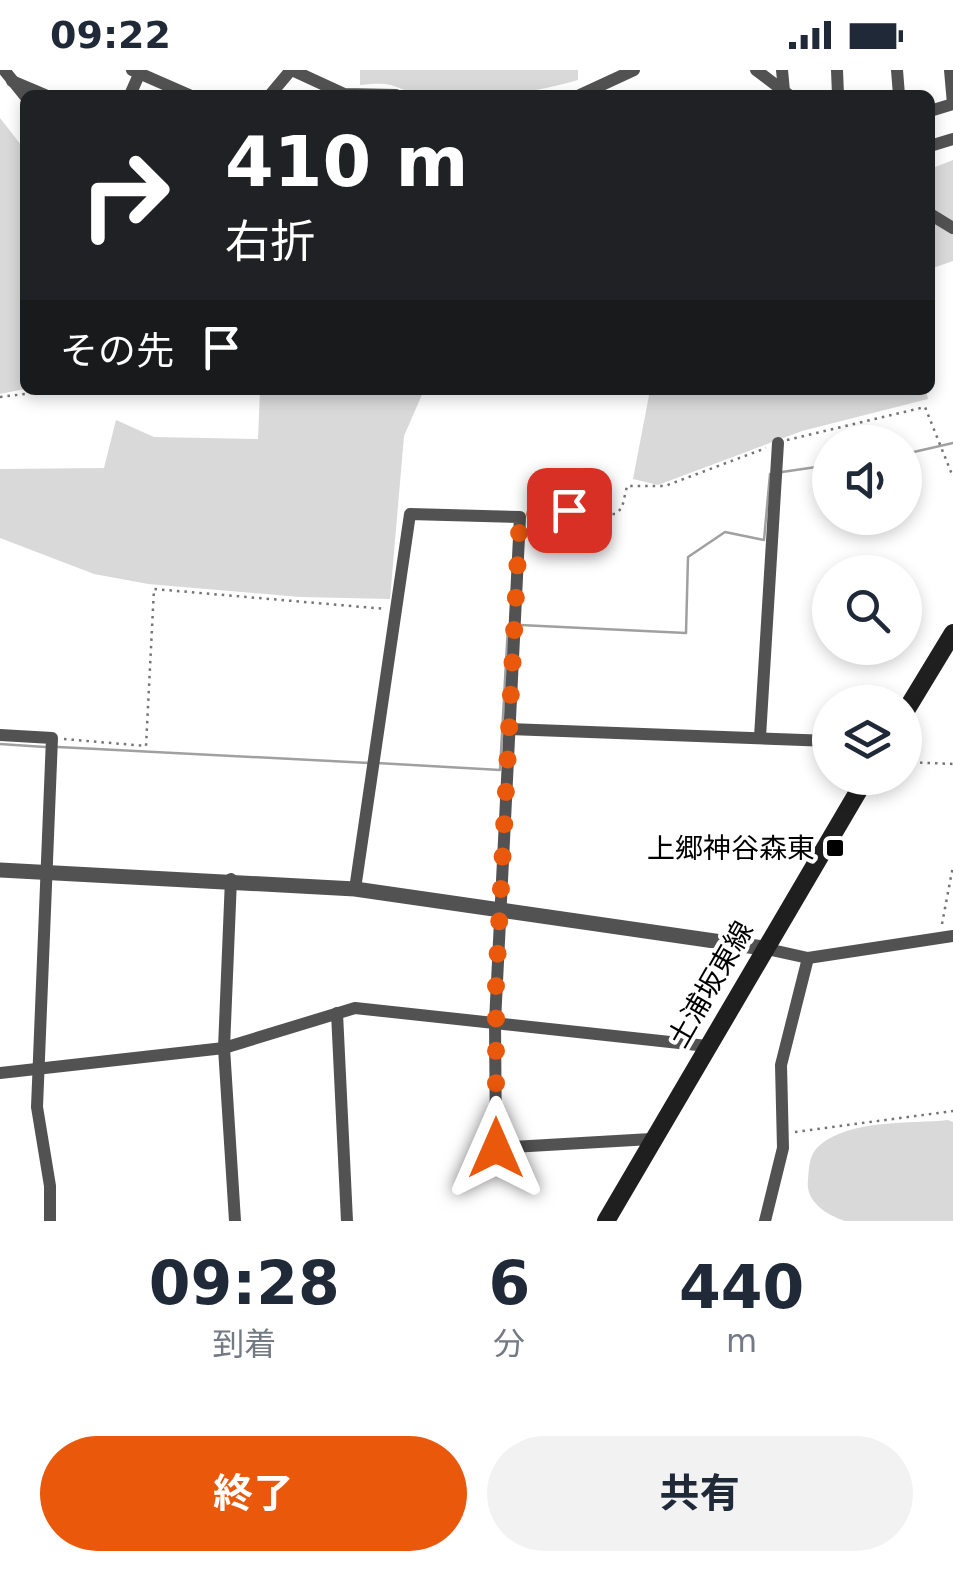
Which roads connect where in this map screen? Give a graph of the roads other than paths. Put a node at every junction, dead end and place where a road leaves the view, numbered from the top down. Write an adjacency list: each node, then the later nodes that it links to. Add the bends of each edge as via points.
1 (291, 70): 9 (street); 10 (street)
2 (634, 70): 11 (street)
3 (756, 70): 12 (street)
4 (950, 70): 13 (street, via 953,104)
5 (138, 71): 8 (street)
6 (8, 75): 7 (street)
7 (36, 90)
8 (178, 90)
9 (274, 90)
10 (335, 90)
11 (591, 90)
12 (782, 90)
13 (935, 109)
14 (778, 443): 19 (street)
15 (953, 633): 16 (main road)
16 (921, 685)
17 (509, 729): 19 (street); 25 (street, via 520,516 410,514); 26 (street)
18 (0, 736): 23 (street, via 52,738)
19 (760, 737): 20 (street)
20 (812, 739)
21 (856, 795): 28 (main road, 土浦坂東線)
22 (0, 870): 23 (street)
23 (48, 872): 24 (street); 34 (street)
24 (231, 879): 25 (street); 33 (street)
25 (355, 889): 26 (street)
26 (499, 910): 28 (street); 31 (street)
27 (946, 937): 29 (street)
28 (763, 948): 29 (street); 32 (main road, 土浦坂東線)
29 (808, 958): 41 (street, via 782,1064 784,1132)
30 (338, 1013): 31 (street, via 355,1008); 33 (street); 39 (street)
31 (495, 1022): 32 (street); 36 (street, via 496,1148)
32 (707, 1046): 36 (main road, 土浦坂東線)
33 (224, 1048): 34 (street); 38 (street)
34 (39, 1069): 35 (street); 37 (street)
35 (0, 1073)
36 (651, 1138): 40 (main road, 土浦坂東線)
37 (50, 1221)
38 (235, 1221)
39 (347, 1221)
40 (606, 1221)
41 (765, 1221)

